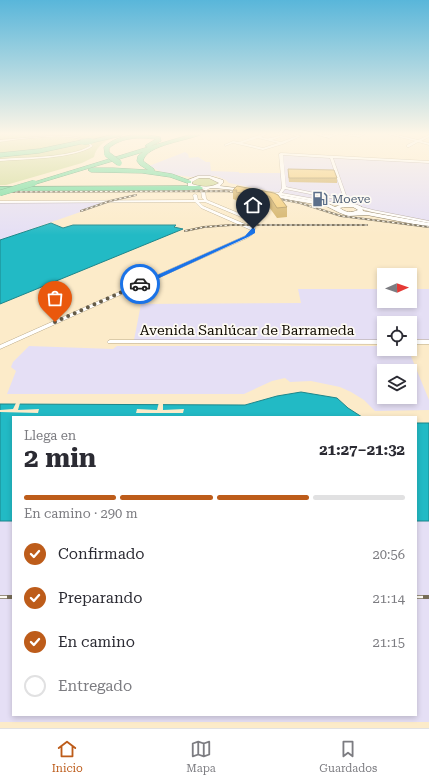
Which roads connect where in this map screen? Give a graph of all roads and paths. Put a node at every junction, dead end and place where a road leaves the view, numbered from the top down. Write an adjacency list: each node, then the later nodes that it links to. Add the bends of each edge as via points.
1 (82, 167): 10 (highway)
2 (86, 167): 9 (highway)
3 (133, 167): 7 (highway, bridge)
4 (145, 167): 7 (highway)
5 (282, 167): 16 (street)
6 (333, 167): 25 (street)
7 (161, 174): 8 (highway); 9 (highway, via 106,169); 12 (highway, via 180,178)
8 (198, 177): 11 (main road, via 213,177); 12 (main road)
9 (48, 178): 10 (highway)
10 (31, 182): 17 (highway, bridge)
11 (221, 182): 13 (main road); 25 (main road, via 236,187)
12 (189, 183): 14 (main road); 17 (highway, via 175,188)
13 (215, 187): 15 (main road); 18 (main road)
14 (200, 188): 15 (main road); 17 (highway)
15 (208, 188): 23 (street, via 204,191)
16 (284, 188): 21 (street); 25 (street)
17 (0, 190)
18 (249, 191)
19 (258, 192): 21 (street); 25 (main road, via 327,206)
20 (195, 194): 22 (street)
21 (280, 194): 25 (street)
22 (196, 201): 23 (street); 24 (street); 29 (street, via 202,207)
23 (206, 201): 29 (street, via 247,218)
24 (0, 202)
25 (342, 204): 26 (main road); 27 (main road, via 346,213)
26 (360, 208): 27 (main road); 28 (main road, via 368,212)
27 (356, 213): 28 (main road)
28 (429, 223)
29 (253, 229): 34 (street, via 252,233 246,236)
30 (110, 342): 31 (street, Avenida Sanlúcar de Barrameda)
31 (377, 342)
32 (417, 342): 33 (street)
33 (429, 342)
34 (0, 347)

